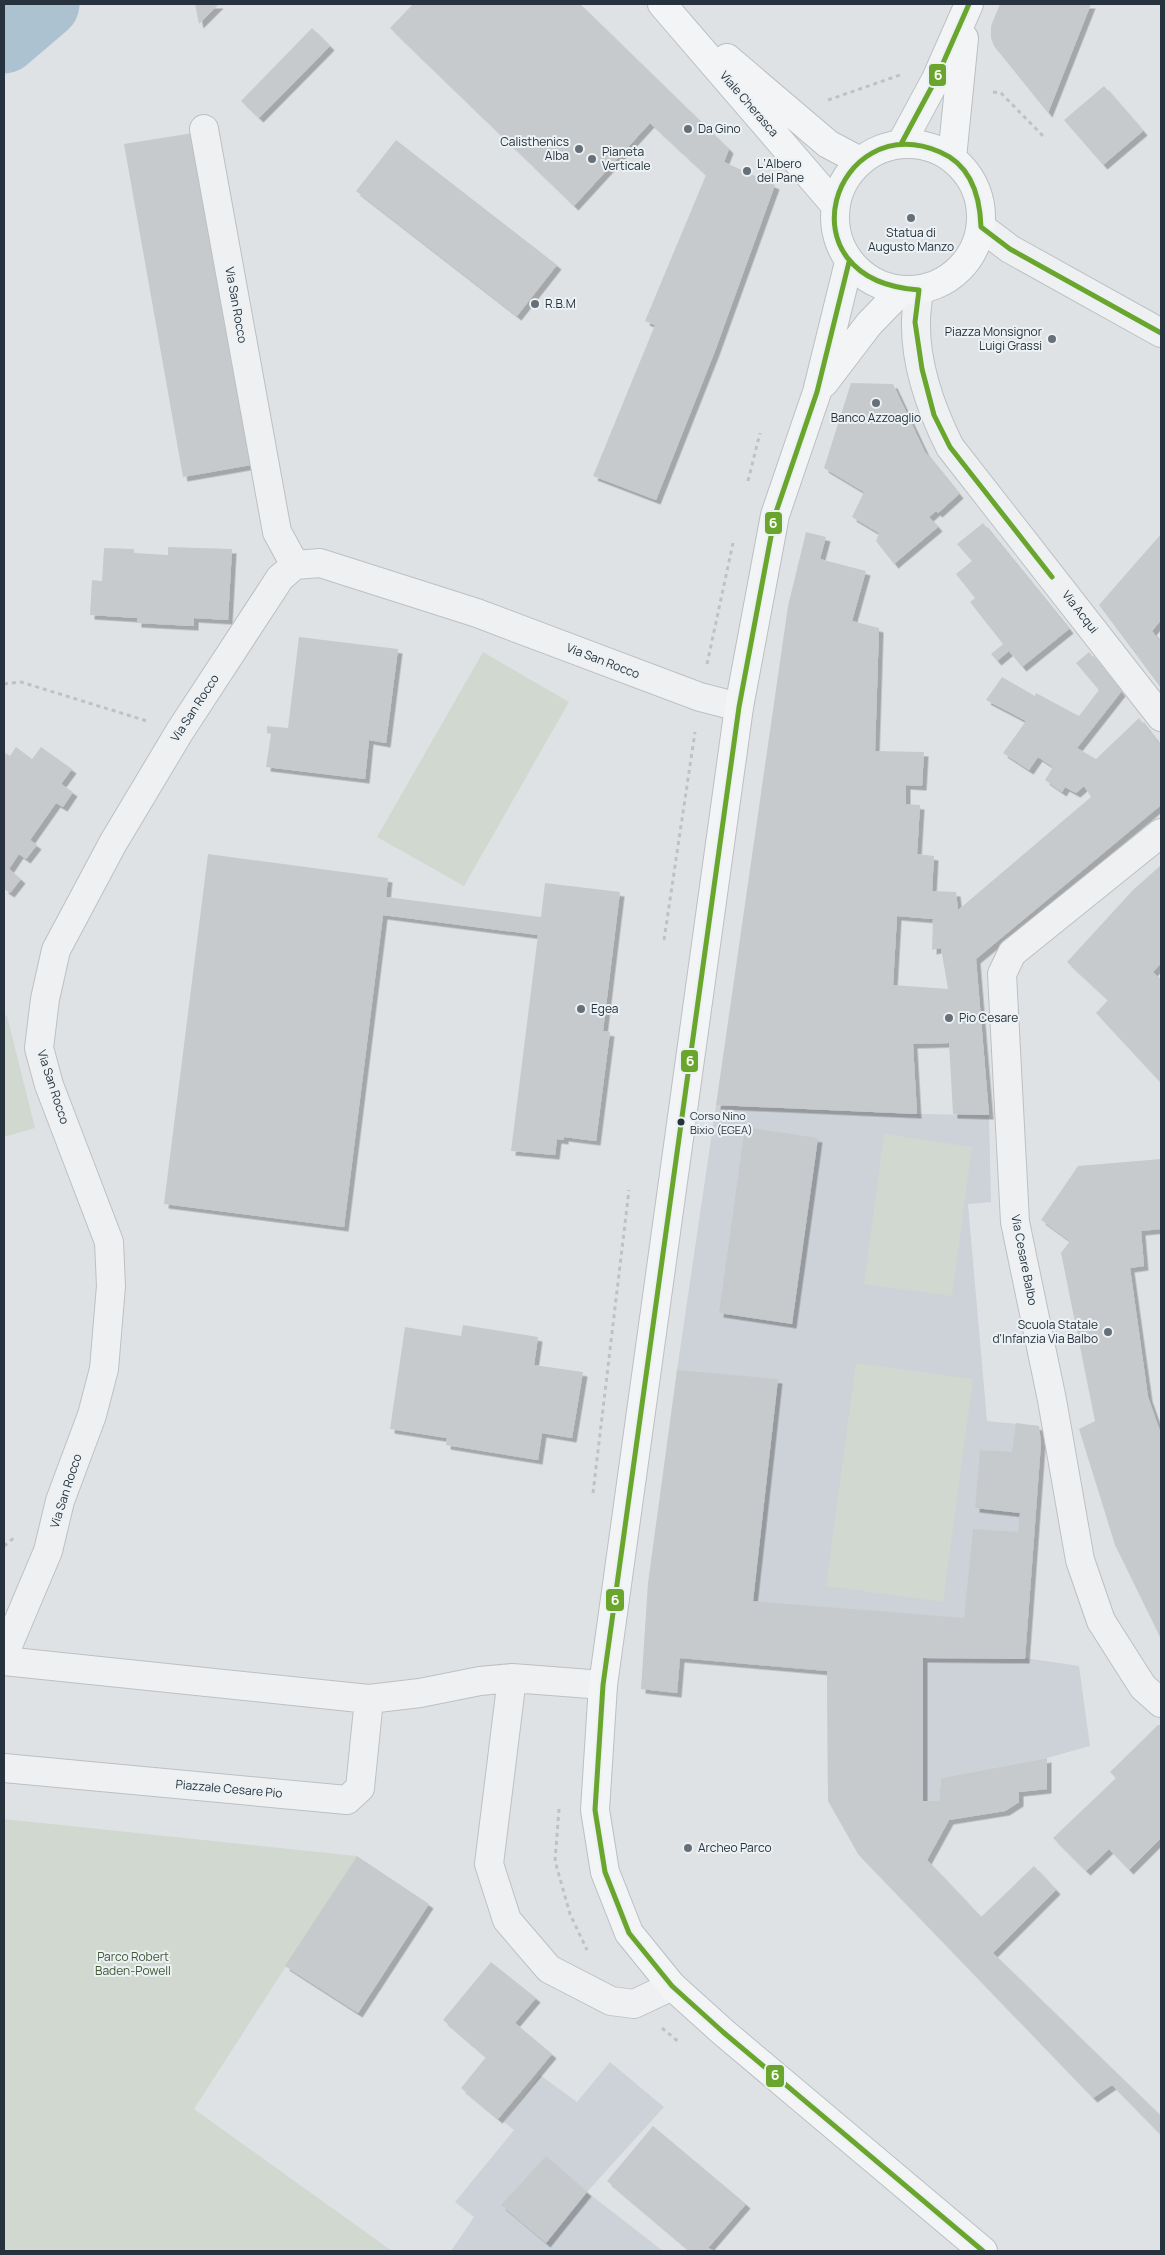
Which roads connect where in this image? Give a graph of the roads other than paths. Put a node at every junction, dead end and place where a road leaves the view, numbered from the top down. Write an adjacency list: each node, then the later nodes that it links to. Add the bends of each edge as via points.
1 (663, 4): 6 (main road, Viale Cherasca, via 828,144); 7 (main road, Viale Cherasca)
2 (968, 5): 4 (main road, via 936,79); 5 (main road)
3 (204, 130): 13 (street, Via San Rocco, via 278,532)
4 (901, 144): 5 (main road, via 935,149); 6 (main road, via 877,150)
5 (952, 158): 8 (main road, via 966,172 976,190)
6 (860, 161): 7 (main road, via 846,177)
7 (835, 204): 9 (main road, via 838,242)
8 (981, 227): 10 (main road, via 978,242 964,266 943,282); 11 (street, via 1010,249)
9 (849, 262): 10 (main road, via 866,278 883,286); 12 (main road)
10 (910, 291): 12 (main road, via 869,324); 15 (street, Via Acqui, via 922,369 934,416 950,447)
11 (1161, 332)
12 (817, 392): 14 (main road, via 775,515)
13 (295, 565): 14 (street, Via San Rocco, via 320,563 477,613 700,697); 17 (street, Via San Rocco, via 280,578 180,731 113,843 56,950 45,998 39,1048 109,1242 111,1286 104,1370 92,1415 60,1502 48,1551)
14 (739, 707): 20 (main road)
15 (1161, 717)
16 (1161, 832): 22 (street, Via Cesare Balbo, via 1012,954 1002,974 1015,1222 1052,1400 1080,1560 1101,1621 1143,1687)
17 (4, 1655)
18 (4, 1662): 21 (street)
19 (512, 1678): 20 (street); 21 (street); 24 (street, via 489,1864 507,1920 550,1969 611,2001 634,2004)
20 (603, 1686): 24 (main road, via 595,1810 605,1872 629,1933)
21 (369, 1699): 23 (street, Piazzale Cesare Pio, via 360,1788 347,1800)
22 (1161, 1703)
23 (4, 1768)
24 (672, 1986): 25 (main road)
25 (983, 2251)

